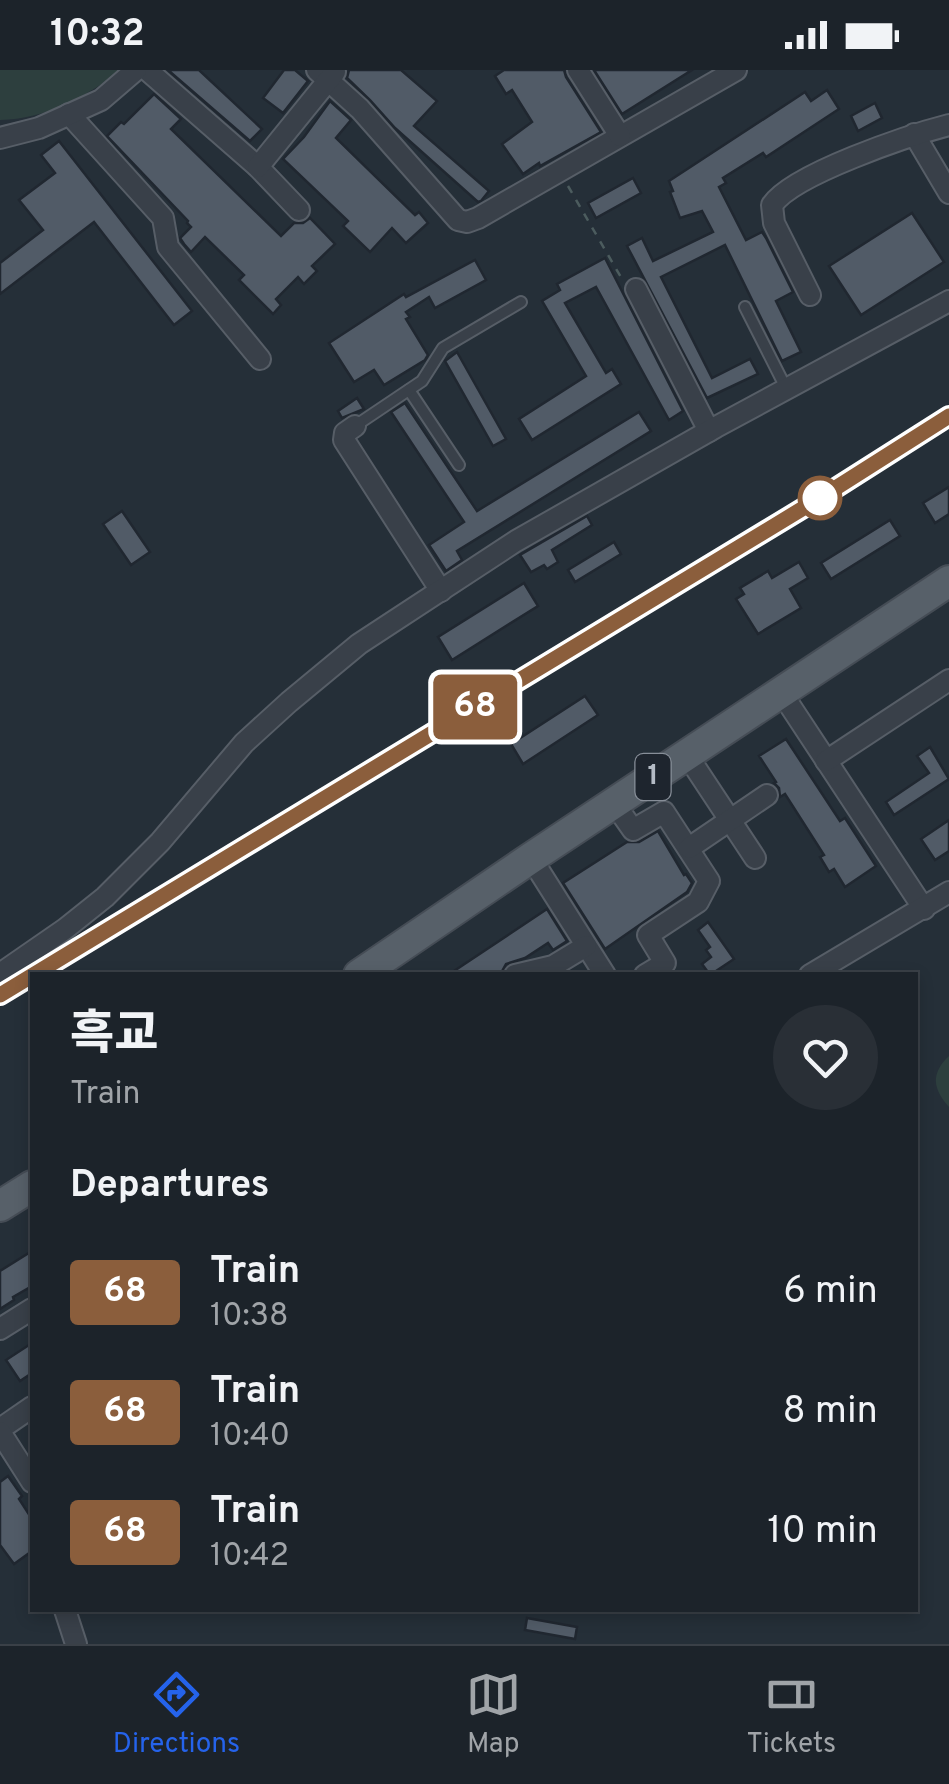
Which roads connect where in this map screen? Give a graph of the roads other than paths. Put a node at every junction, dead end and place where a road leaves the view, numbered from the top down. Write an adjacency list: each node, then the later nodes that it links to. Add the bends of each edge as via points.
1 (136, 70): 6 (street, via 101,100)
2 (147, 70): 11 (street)
3 (578, 70): 9 (street)
4 (736, 70): 9 (street)
5 (327, 73): 9 (street, via 466,222); 11 (street)
6 (69, 114): 10 (street); 19 (street, via 162,218 168,248)
7 (949, 125): 8 (street)
8 (914, 134): 12 (street); 15 (street, via 828,169 772,205 774,223)
9 (620, 136)
10 (0, 138)
11 (258, 167): 13 (street)
12 (949, 193)
13 (299, 210)
14 (636, 289): 23 (street)
15 (810, 294)
16 (949, 301): 20 (street)
17 (521, 302): 21 (lane, via 443,348)
18 (745, 307): 20 (lane)
19 (260, 359)
20 (786, 389): 23 (street)
21 (409, 390): 22 (lane); 24 (lane)
22 (356, 426): 26 (street, via 344,440)
23 (709, 431): 26 (street)
24 (460, 465)
25 (949, 582): 28 (main road, 1)
26 (441, 591): 45 (street, via 359,644 288,702 105,897)
27 (949, 680): 30 (street)
28 (781, 692): 29 (main road, 1); 30 (street)
29 (687, 754): 32 (main road, 1); 33 (street)
30 (826, 761): 38 (street)
31 (767, 796): 33 (street)
32 (614, 803): 34 (street, via 633,830 664,812); 35 (main road, 1)
33 (730, 820): 34 (street); 36 (street)
34 (689, 848): 43 (street, via 709,881 698,902 648,936 665,963)
35 (532, 858): 39 (street); 40 (main road, 1)
36 (755, 858)
37 (949, 892): 38 (street)
38 (924, 908): 44 (street)
39 (586, 946): 41 (street); 42 (street)
40 (374, 971)
41 (528, 972)
42 (603, 972)
43 (650, 972)
44 (815, 972)
45 (0, 974)
46 (30, 1187): 47 (main road)
47 (0, 1206)
48 (30, 1311): 49 (street)
49 (0, 1330)
50 (30, 1408): 51 (street)
51 (3, 1422): 52 (street)
52 (30, 1478)
53 (66, 1612): 54 (street)
54 (76, 1644)

